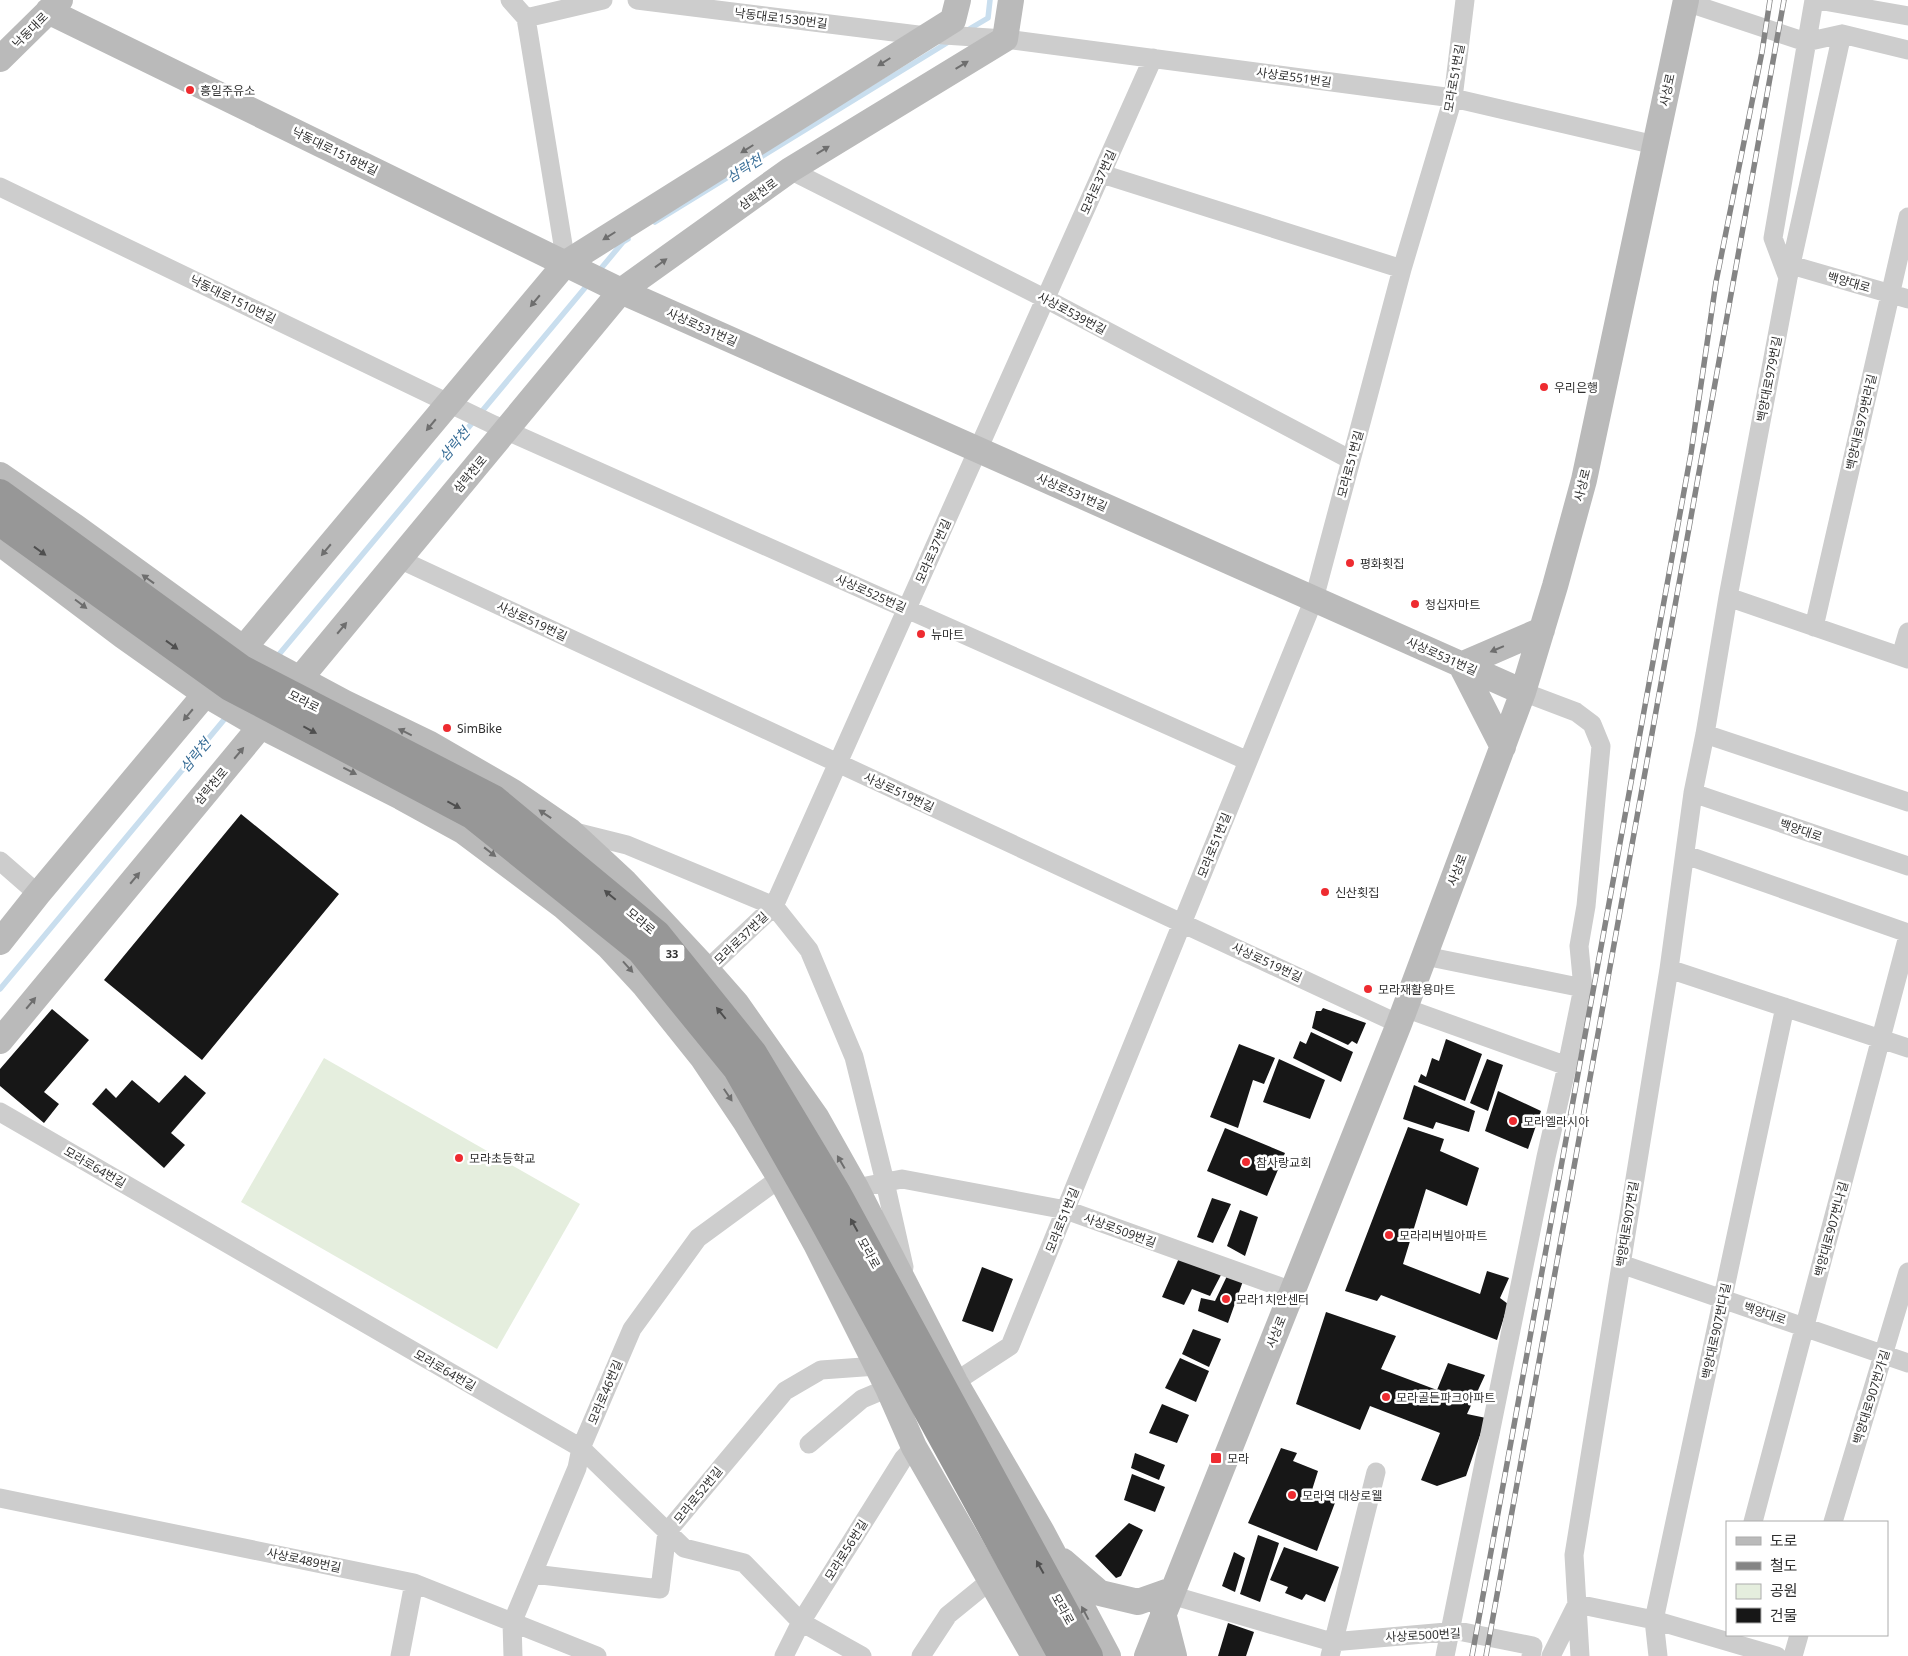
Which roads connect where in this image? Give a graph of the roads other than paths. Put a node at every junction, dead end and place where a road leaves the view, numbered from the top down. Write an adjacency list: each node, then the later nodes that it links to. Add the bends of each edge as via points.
1 (510, 0): 12 (street)
2 (604, 0): 12 (street)
3 (637, 0): 14 (street, 낙동대로1530번길)
4 (958, 0): 14 (main road, via 953,20)
5 (1011, 0): 15 (main road)
6 (1465, 0): 20 (street, 모라로51번길)
7 (1814, 0): 16 (street)
8 (1818, 0): 11 (street)
9 (1686, 1): 16 (street); 21 (main road, 사상로)
10 (54, 6): 19 (main road, 낙동대로); 26 (main road, 낙동대로1518번길)
11 (1908, 16)
12 (526, 18): 26 (street)
13 (1842, 34): 16 (street); 17 (street); 28 (street, 백양대로979번길)
14 (927, 35): 15 (street, 사상로551번길); 26 (main road, one-way to 26)
15 (1005, 39): 18 (street, 사상로551번길); 22 (main road, 삼락천로, one-way to 15)
16 (1806, 42): 28 (street, via 1772,238)
17 (1908, 50)
18 (1153, 58): 20 (street, 사상로551번길); 23 (street, 모라로37번길)
19 (0, 60)
20 (1453, 98): 21 (street, 사상로551번길); 27 (street, 모라로51번길)
21 (1655, 145): 45 (main road, 사상로, via 1584,480)
22 (790, 170): 29 (main road, 삼락천로, one-way to 22); 31 (street, 사상로539번길)
23 (1102, 174): 27 (street); 31 (street, 모라로37번길)
24 (0, 187): 32 (street, 낙동대로1510번길)
25 (1908, 217): 30 (street, 백양대로979번라길)
26 (574, 267): 29 (main road, 낙동대로1518번길); 32 (main road, one-way to 32)
27 (1402, 269): 35 (street, 모라로51번길)
28 (1790, 271): 30 (street, 백양대로); 41 (street, 백양대로979번길)
29 (614, 287): 33 (main road, 삼락천로); 34 (main road, 사상로531번길)
30 (1899, 296): 44 (street, 백양대로979번라길)
31 (1046, 299): 34 (street, 모라로37번길); 35 (street, 사상로539번길)
32 (457, 407): 33 (street, 낙동대로1510번길); 47 (main road, one-way to 47)
33 (500, 428): 40 (main road, 삼락천로); 43 (street, 사상로525번길)
34 (978, 450): 42 (main road, 사상로531번길); 43 (street, 모라로37번길)
35 (1351, 460): 42 (street, 모라로51번길)
36 (0, 475): 47 (main road, one-way to 36)
37 (0, 493): 125 (highway, 모라로 / 33, one-way to 37, bridge, via 837,1193 753,1053 657,934 494,798 242,668)
38 (0, 522): 124 (highway, 모라로 / 33, one-way to 124, bridge, via 230,687 472,814 640,950 737,1070 829,1230)
39 (0, 543): 52 (main road, one-way to 52)
40 (399, 559): 50 (main road, 삼락천로, one-way to 40); 57 (street, 사상로519번길)
41 (1728, 597): 44 (street); 54 (street, 백양대로979번길)
42 (1314, 599): 49 (main road, 사상로531번길); 56 (street, 모라로51번길)
43 (907, 609): 56 (street, 사상로525번길); 57 (street, 모라로37번길)
44 (1814, 627): 48 (street)
45 (1542, 630): 49 (main road, one-way to 49); 51 (main road, 사상로)
46 (1908, 632): 48 (street)
47 (252, 653): 50 (main road, 모라로); 52 (main road)
48 (1904, 658)
49 (1461, 665): 51 (main road, 사상로531번길); 55 (main road)
50 (291, 675): 53 (main road, 삼락천로); 60 (main road, 모라로, one-way to 50, via 513,792 430,744)
51 (1523, 692): 55 (main road, 사상로); 72 (street, via 1576,712 1592,724 1601,746 1586,906 1579,946)
52 (213, 699): 53 (main road); 64 (main road, one-way to 64)
53 (252, 722): 73 (main road, one-way to 73, via 463,831 563,906 608,946); 77 (main road, 삼락천로, one-way to 53)
54 (1705, 734): 58 (street, 백양대로979번길); 59 (street)
55 (1503, 747): 69 (main road, 사상로)
56 (1248, 761): 66 (street, 모라로51번길)
57 (838, 763): 65 (street, 모라로37번길); 66 (street, 사상로519번길)
58 (1693, 793): 61 (street, 백양대로907번길); 63 (street, 백양대로)
59 (1908, 802)
60 (570, 831): 65 (street, via 627,845); 71 (main road, 모라로, via 625,882)
61 (1686, 855): 67 (street); 70 (street, 백양대로907번길)
62 (0, 862): 64 (street)
63 (1908, 866)
64 (38, 894): 68 (main road)
65 (774, 906): 71 (street, 모라로37번길); 82 (street, via 809,950 854,1057)
66 (1182, 923): 75 (street, 사상로519번길); 84 (street, 모라로51번길)
67 (1908, 934): 76 (street, 백양대로907번나길)
68 (0, 942)
69 (1425, 956): 72 (street); 75 (main road, 사상로)
70 (1669, 969): 74 (street); 85 (street, 백양대로907번길)
71 (707, 970): 73 (street, 모라로37번길); 83 (main road, 모라로, one-way to 71, via 816,1118 736,1003)
72 (1583, 988): 79 (street)
73 (662, 1007): 81 (main road, one-way to 81, via 702,1057)
74 (1785, 1007): 76 (street); 89 (street, 백양대로907번다길)
75 (1402, 1016): 79 (street); 87 (main road, 사상로)
76 (1881, 1039): 78 (street); 90 (street, 백양대로907번나길)
77 (0, 1041)
78 (1908, 1048)
79 (1568, 1066): 113 (street, via 1546,1156)
80 (0, 1112): 97 (street, 모라로64번길)
81 (780, 1178): 93 (main road); 97 (street, 모라로46번길, via 698,1238 632,1329)
82 (885, 1182): 83 (street, 사상로509번길); 84 (street, 사상로509번길, via 902,1179); 88 (street)
83 (856, 1188): 88 (main road, 모라로)
84 (1066, 1210): 87 (street, 사상로509번길); 94 (street, 모라로51번길, via 1010,1346)
85 (1621, 1264): 89 (street, 백양대로); 108 (street, 백양대로907번길, via 1574,1555)
86 (1908, 1272): 91 (street, 백양대로907번가길)
87 (1292, 1291): 107 (main road, 사상로)
88 (910, 1295): 94 (main road, 모라로)
89 (1723, 1298): 90 (street, 백양대로); 109 (street, 백양대로907번다길)
90 (1805, 1327): 91 (street, 백양대로); 100 (street, 백양대로907번나길)
91 (1884, 1354): 92 (street, 백양대로); 101 (street, 백양대로907번가길)
92 (1908, 1362)
93 (882, 1377): 95 (street, via 862,1399); 96 (main road); 102 (street, 모라로52번길, via 821,1370 785,1391)
94 (955, 1382): 103 (main road, 모라로)
95 (809, 1444)
96 (914, 1447): 105 (main road); 110 (street, 모라로56번길, via 903,1458)
97 (581, 1448): 102 (street, 모라로64번길); 104 (street, 모라로46번길, via 577,1468)
98 (1376, 1472): 116 (street)
99 (0, 1498): 106 (street, 사상로489번길)
100 (1753, 1521)
101 (1833, 1521)
102 (667, 1532): 104 (street, 모라로52번길, via 660,1588); 110 (street, 모라로64번길, via 684,1548 744,1563)
103 (1051, 1550): 107 (main road, via 1100,1593 1138,1602); 126 (main road, 모라로, one-way to 103)
104 (532, 1574): 111 (street, 모라로46번길)
105 (991, 1580): 122 (street, via 948,1615); 123 (main road)
106 (414, 1583): 111 (street, 사상로489번길); 117 (street)
107 (1169, 1599): 116 (street, 사상로500번길); 127 (main road, 사상로); 128 (main road)
108 (1577, 1604): 109 (street); 131 (street); 132 (street, 백양대로907번길)
109 (1654, 1620): 112 (street); 133 (street, 백양대로907번다길)
110 (801, 1622): 120 (street, 모라로56번길); 121 (street, 모라로64번길)
111 (512, 1623): 118 (street, 모라로46번길); 119 (street, 사상로489번길)
112 (1725, 1631)
113 (1449, 1632): 116 (street, 사상로500번길); 129 (street); 130 (street, 사상로500번길, via 1533,1646)
114 (1735, 1636): 134 (street)
115 (1799, 1636): 135 (street)
116 (1331, 1649)
117 (400, 1656)
118 (513, 1656)
119 (597, 1656)
120 (784, 1656)
121 (862, 1656)
122 (921, 1656)
123 (1034, 1656)
124 (1062, 1656)
125 (1089, 1656)
126 (1108, 1656)
127 (1147, 1656)
128 (1174, 1656)
129 (1446, 1656)
130 (1530, 1656)
131 (1551, 1656)
132 (1580, 1656)
133 (1658, 1656)
134 (1777, 1656)
135 (1793, 1656)

